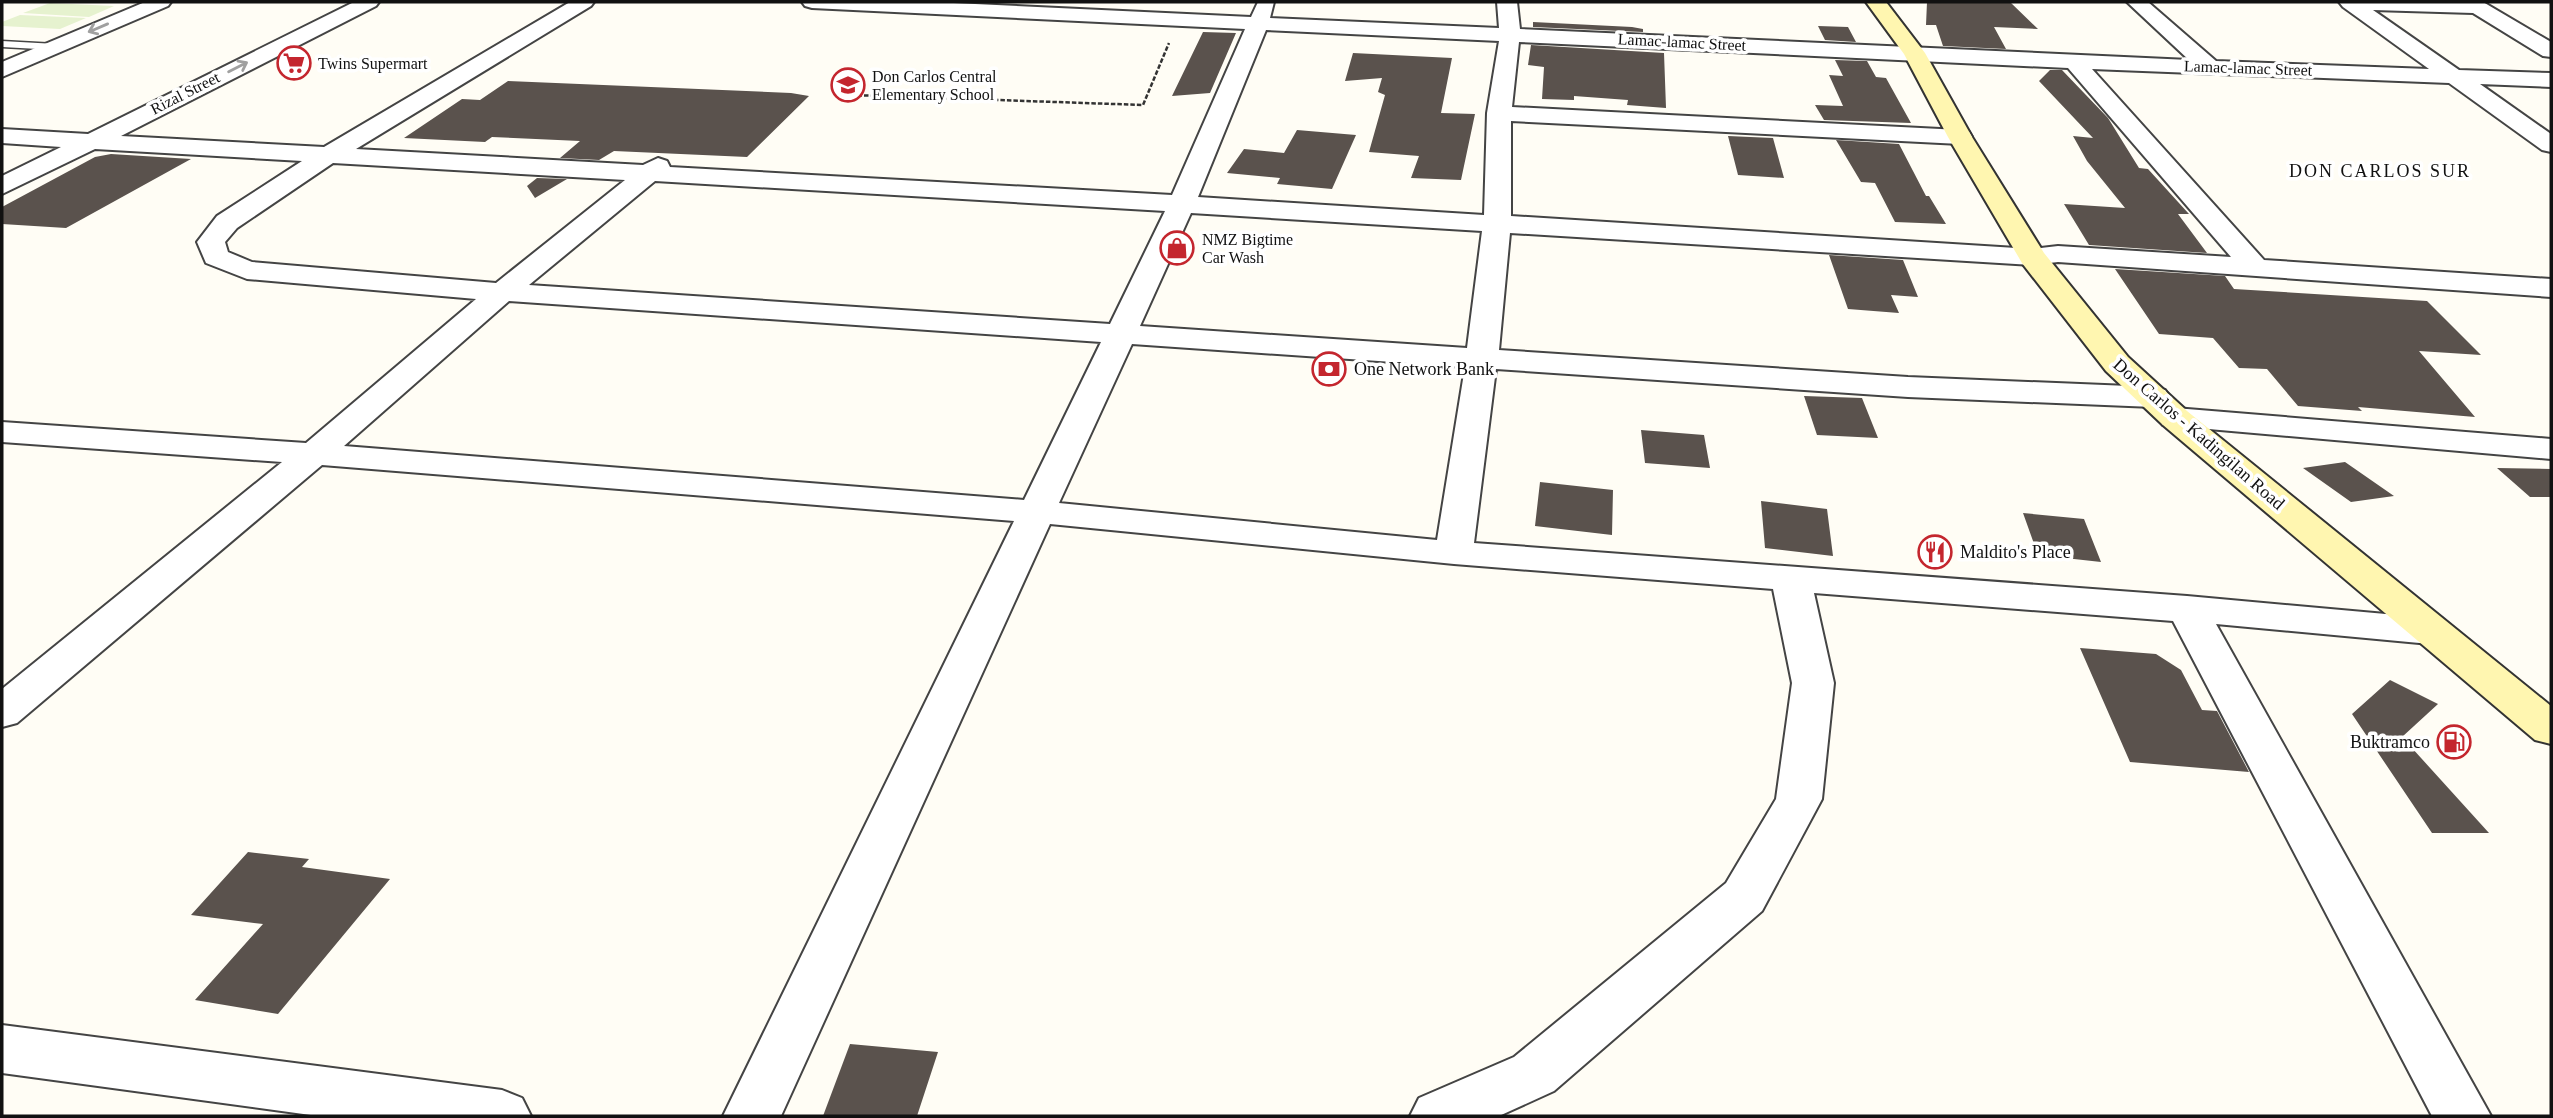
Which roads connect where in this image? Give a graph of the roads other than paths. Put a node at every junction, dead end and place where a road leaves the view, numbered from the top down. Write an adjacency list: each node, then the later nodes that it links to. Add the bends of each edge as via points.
1 (161, 2): 14 (street, one-way to 14)
2 (369, 2): 25 (street, Rizal Street, one-way to 2)
3 (584, 2): 28 (street)
4 (813, 2): 10 (street, Lamac-lamac Street)
5 (1507, 2): 12 (street)
6 (1876, 2): 16 (main road, Don Carlos - Kadingilan Road)
7 (2137, 2): 18 (street)
8 (2350, 2): 9 (street); 20 (street)
9 (2473, 4): 15 (street)
10 (946, 5): 11 (street, Lamac-lamac Street, via 1178,20)
11 (1261, 13): 12 (street, Lamac-lamac Street); 31 (street)
12 (1510, 34): 16 (street, Lamac-lamac Street); 22 (street)
13 (2, 44): 14 (lane)
14 (56, 47): 19 (street)
15 (2551, 51)
16 (1914, 53): 17 (street, Lamac-lamac Street); 26 (main road, Don Carlos - Kadingilan Road)
17 (2074, 62): 18 (street, Lamac-lamac Street); 34 (street)
18 (2210, 67): 20 (street, Lamac-lamac Street)
19 (2, 70)
20 (2453, 76): 21 (street, Lamac-lamac Street); 27 (street)
21 (2551, 80)
22 (1499, 113): 26 (street); 32 (street)
23 (2, 125): 25 (street)
24 (2, 136): 25 (street)
25 (99, 137): 28 (street); 30 (street, Rizal Street)
26 (1960, 137): 33 (main road, Don Carlos - Kadingilan Road)
27 (2551, 145)
28 (336, 150): 29 (street); 36 (street, via 227,222 211,243 216,257 247,270)
29 (655, 169): 31 (street); 36 (street)
30 (2, 186)
31 (1184, 198): 32 (street); 37 (street)
32 (1497, 218): 33 (street); 38 (street)
33 (2038, 251): 34 (street); 39 (main road, Don Carlos - Kadingilan Road, via 2117,364)
34 (2255, 268): 35 (street)
35 (2551, 288)
36 (502, 292): 37 (street); 42 (street)
37 (1119, 333): 38 (street); 43 (street)
38 (1482, 358): 39 (street); 44 (street)
39 (2164, 408): 41 (street); 47 (main road, Don Carlos - Kadingilan Road)
40 (2, 432): 42 (street)
41 (2551, 449)
42 (314, 454): 43 (street); 48 (street)
43 (1038, 512): 44 (street); 52 (street)
44 (1454, 553): 45 (street)
45 (1791, 579): 46 (street); 53 (street, via 1813,683 1800,799 1744,897 1534,1074)
46 (2187, 609): 47 (street); 54 (street)
47 (2430, 631): 49 (main road, Don Carlos - Kadingilan Road)
48 (2, 712)
49 (2551, 729)
50 (2, 1049): 51 (street)
51 (502, 1116)
52 (752, 1116)
53 (1439, 1116)
54 (2462, 1116)

